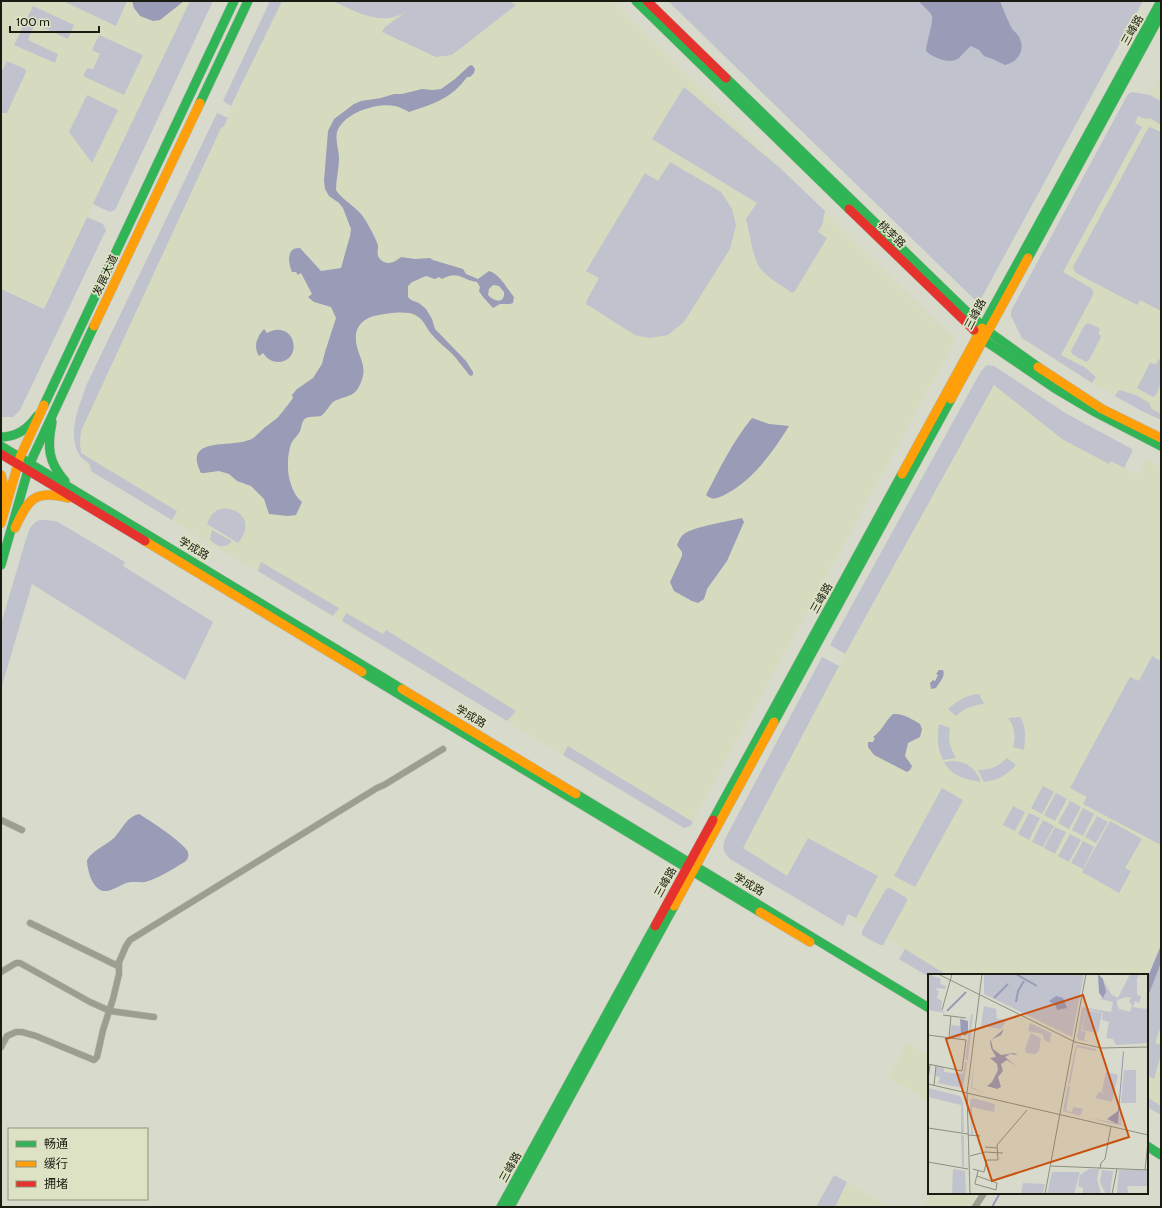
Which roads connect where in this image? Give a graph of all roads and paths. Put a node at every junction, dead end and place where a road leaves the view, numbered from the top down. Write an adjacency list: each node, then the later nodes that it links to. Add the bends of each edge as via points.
1 (234, 1): 8 (main road, 发展大道)
2 (248, 1): 9 (main road, 发展大道)
3 (636, 1): 7 (main road, 桃李路)
4 (647, 1): 7 (main road, 桃李路)
5 (1161, 1): 7 (main road, 三峰路)
6 (1161, 14): 7 (main road, 三峰路)
7 (983, 333): 11 (main road, 桃李路, via 1098,406); 13 (main road, 桃李路, via 1056,389); 26 (main road, 三峰路)
8 (47, 400): 10 (main road, via 26,428 14,436); 15 (main road, 发展大道)
9 (56, 406): 16 (main road, 发展大道); 18 (main road, via 48,450 54,467 64,481)
10 (1, 437)
11 (1161, 438)
12 (1, 446): 15 (main road, 学成路)
13 (1161, 446)
14 (1, 454): 15 (main road, 学成路)
15 (19, 461): 16 (main road, 学成路); 20 (main road, 发展大道)
16 (29, 466): 18 (main road, 学成路); 21 (main road, 发展大道)
17 (1, 475): 19 (main road, via 5,492)
18 (86, 501): 21 (main road, via 54,494 36,496 19,518); 26 (main road, 学成路)
19 (1, 511)
20 (1, 523)
21 (5, 552): 22 (main road, 发展大道)
22 (1, 565)
23 (443, 749): 28 (street, via 135,936 126,946)
24 (1, 820): 25 (street)
25 (22, 830)
26 (692, 867): 30 (main road, 学成路); 32 (main road, 学成路); 40 (main road, 三峰路); 41 (main road, 三峰路)
27 (30, 923): 28 (street)
28 (118, 966): 31 (street, via 119,974)
29 (1, 972): 31 (street, via 16,963 20,964)
30 (928, 1007)
31 (110, 1011): 33 (street); 34 (street, via 94,1060 22,1032 7,1036)
32 (928, 1013)
33 (154, 1017)
34 (1, 1047)
35 (1148, 1140): 37 (main road)
36 (1148, 1147): 38 (main road)
37 (1161, 1148)
38 (1161, 1154)
39 (983, 1194): 42 (street)
40 (502, 1207)
41 (510, 1207)
42 (975, 1207)

